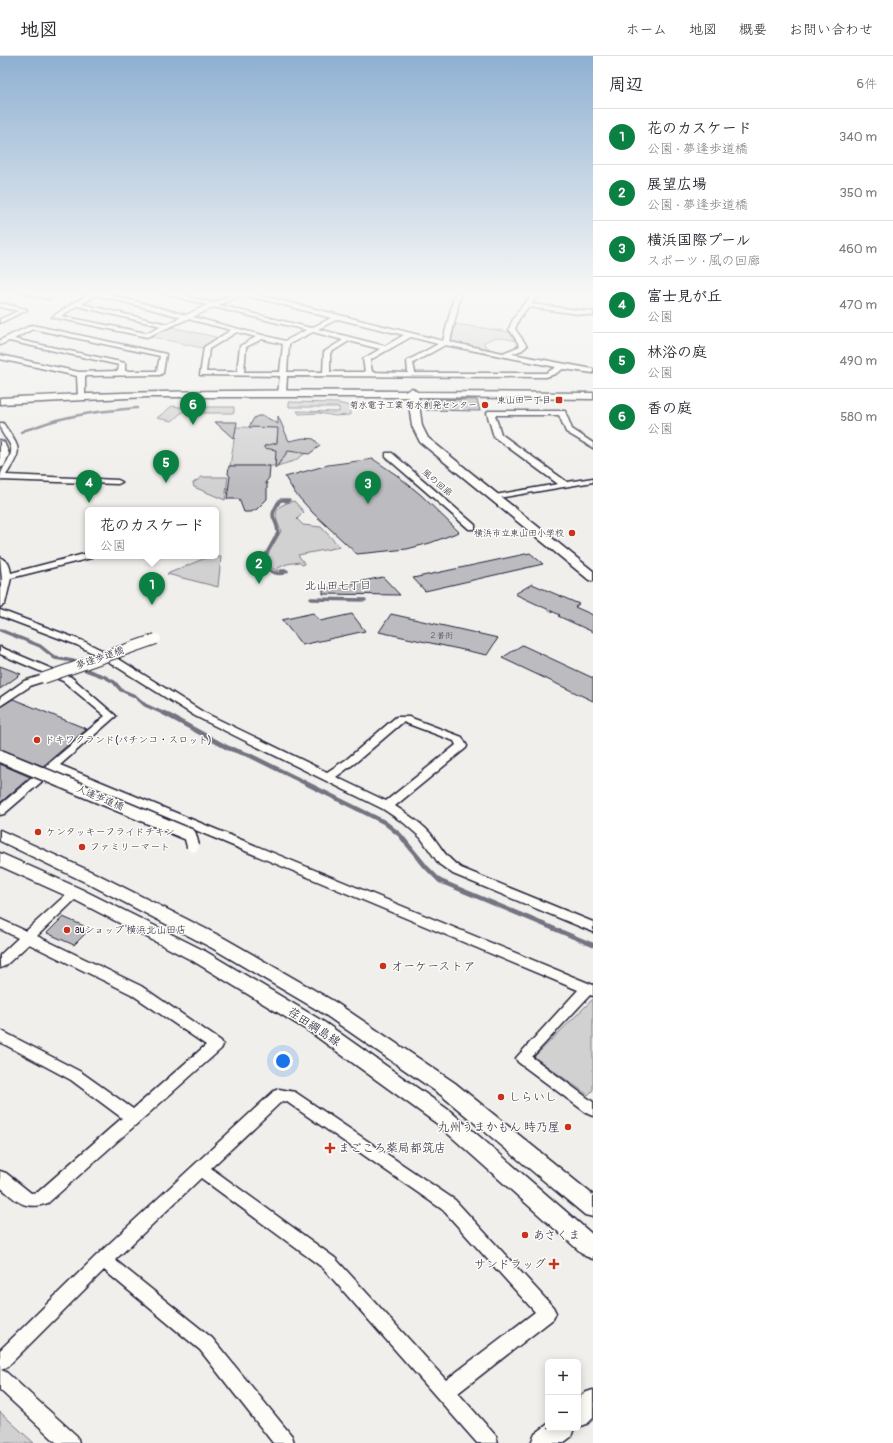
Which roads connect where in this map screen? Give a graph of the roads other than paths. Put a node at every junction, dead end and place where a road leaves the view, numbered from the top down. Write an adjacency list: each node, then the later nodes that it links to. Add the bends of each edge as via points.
1 (3, 358): 14 (street)
2 (94, 358): 13 (street, via 123,364)
3 (163, 358): 13 (street, via 160,374)
4 (205, 358): 15 (street, via 202,374)
5 (242, 358): 15 (street)
6 (285, 358): 16 (street)
7 (327, 358): 17 (street)
8 (368, 358): 18 (street, via 366,359)
9 (417, 358): 19 (street, via 409,362)
10 (517, 358): 11 (street)
11 (561, 367): 12 (street); 19 (street, via 546,376)
12 (593, 371)
13 (121, 373): 14 (street)
14 (79, 374): 22 (street)
15 (240, 374): 16 (street)
16 (284, 374): 17 (street); 21 (street)
17 (326, 374): 18 (street)
18 (369, 374): 19 (street)
19 (412, 374)
20 (593, 391): 23 (street)
21 (282, 392): 22 (street); 23 (street)
22 (81, 393): 25 (street); 26 (street)
23 (412, 393): 24 (street); 36 (street, via 417,426 424,440)
24 (593, 396)
25 (0, 397)
26 (0, 401)
27 (0, 425): 32 (street, via 15,448 14,457)
28 (0, 442): 31 (street, via 6,454)
29 (593, 446): 35 (street, via 569,430 562,414 491,413 497,435)
30 (389, 455): 37 (street, 風の回廊)
31 (0, 466)
32 (0, 478): 34 (street)
33 (593, 480): 35 (street)
34 (118, 482)
35 (564, 484): 36 (street)
36 (495, 498): 40 (street)
37 (472, 527)
38 (85, 557): 41 (street)
39 (0, 560): 41 (street, via 6,566)
40 (590, 572)
41 (6, 577): 42 (street)
42 (0, 604)
43 (0, 613): 49 (street, via 80,643 110,658 199,714)
44 (156, 639): 46 (street, 夢逢歩道橋, bridge, via 28,683)
45 (0, 650): 48 (street, via 68,679 111,716)
46 (0, 703)
47 (0, 756): 53 (street, 人逢歩道橋, bridge, via 190,835)
48 (53, 766): 51 (street); 60 (street)
49 (328, 777): 50 (street); 50 (street, via 400,719 405,718 458,739 462,746)
50 (387, 806): 57 (street, via 425,835 443,861 457,871)
51 (0, 810)
52 (0, 835): 66 (street, via 95,880 211,940 328,1007 448,1089)
53 (193, 846)
54 (0, 859): 55 (street, 荏田綱島線)
55 (75, 893): 58 (street); 67 (street, 荏田綱島線, via 199,956 323,1032 443,1117)
56 (0, 924): 58 (street)
57 (593, 927)
58 (27, 937): 59 (street); 63 (street, via 136,990 216,1044)
59 (0, 963)
60 (590, 990): 62 (street, via 523,1058)
61 (0, 1035): 63 (street, via 76,1076)
62 (593, 1110)
63 (133, 1118): 65 (street, via 42,1198 28,1200)
64 (201, 1169): 68 (street); 71 (street, via 329,1263); 71 (street, via 279,1095 290,1096 448,1204 547,1313)
65 (0, 1178)
66 (593, 1208)
67 (593, 1249)
68 (104, 1260): 69 (street); 76 (street, via 206,1344)
69 (0, 1362)
70 (0, 1378): 75 (street)
71 (445, 1392): 77 (street)
72 (593, 1402): 73 (street)
73 (581, 1412)
74 (558, 1431): 78 (street)
75 (70, 1443)
76 (285, 1443)
77 (489, 1443)
78 (544, 1443)

